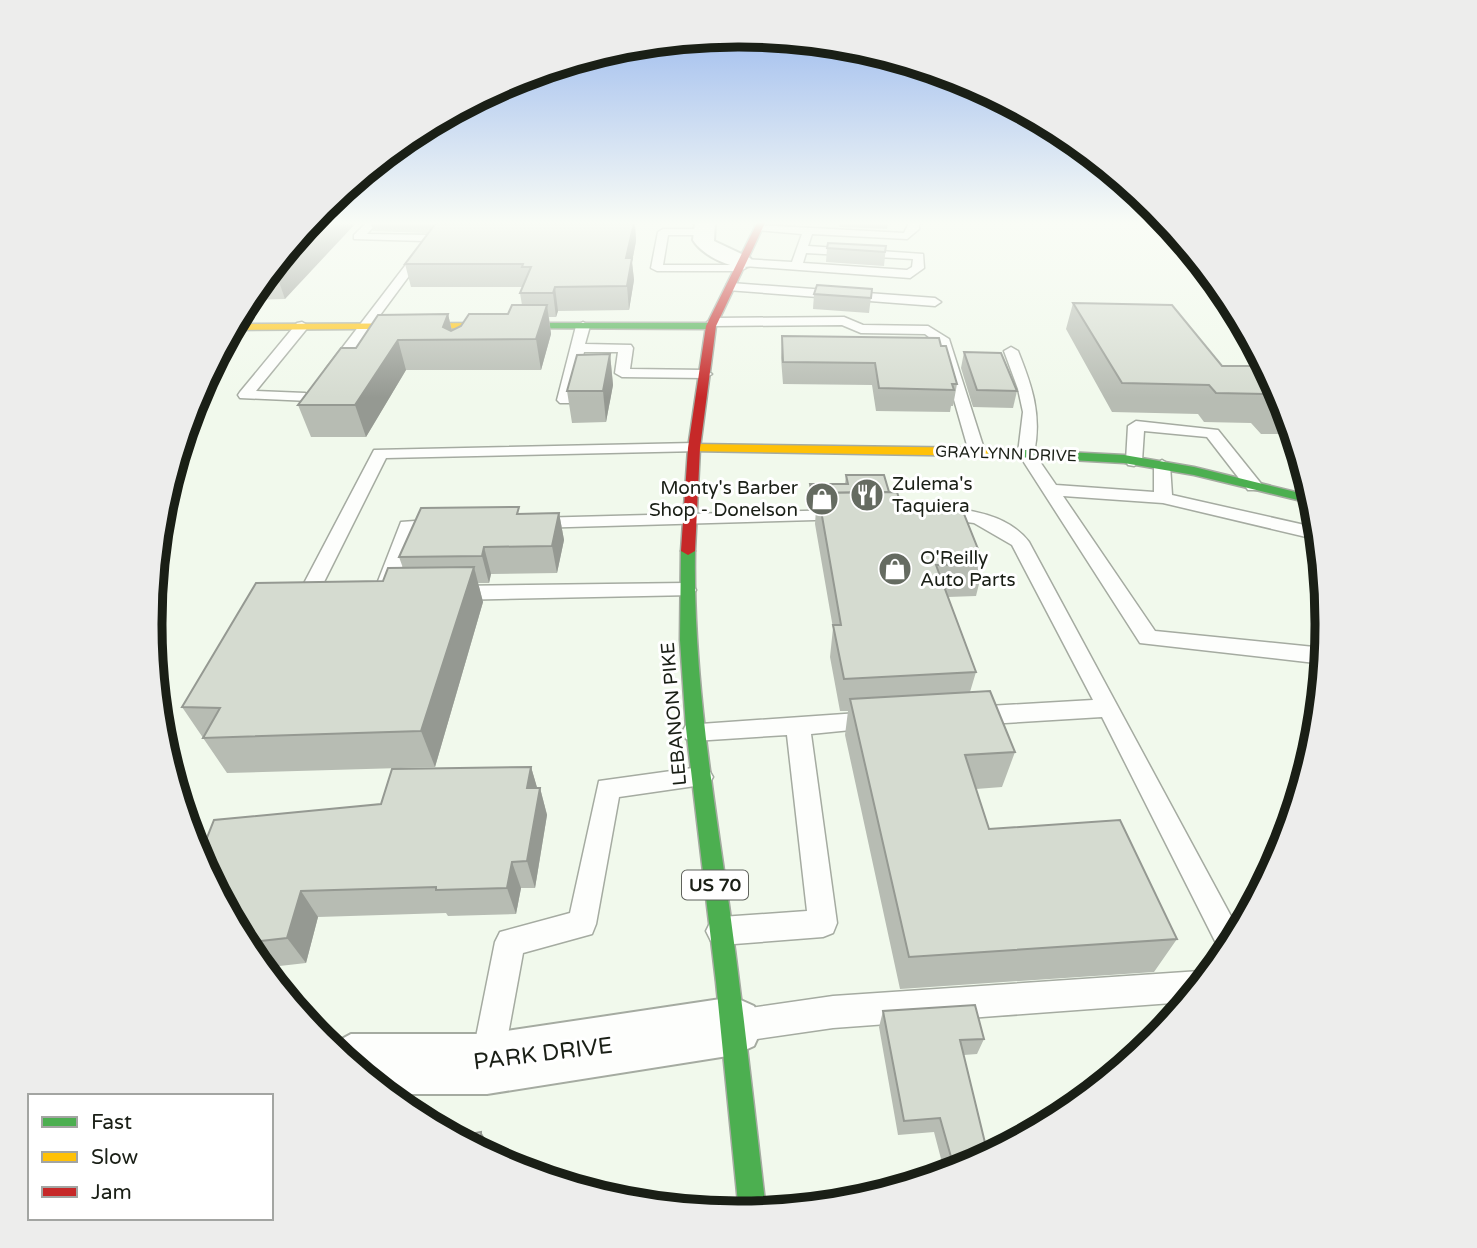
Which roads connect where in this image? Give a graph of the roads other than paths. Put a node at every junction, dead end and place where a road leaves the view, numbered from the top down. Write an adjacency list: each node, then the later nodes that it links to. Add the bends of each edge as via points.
1 (399, 281): 7 (lane)
2 (734, 281): 3 (main road, LEBANON PIKE / US 70)
3 (731, 287): 4 (lane); 5 (main road, LEBANON PIKE / US 70)
4 (935, 302)
5 (713, 324): 9 (main road); 15 (main road, LEBANON PIKE / US 70); 19 (lane, via 844,321 861,329 928,330 944,342)
6 (302, 326): 7 (main road); 10 (main road); 16 (lane, via 245,395)
7 (364, 326): 8 (main road); 14 (lane)
8 (474, 326): 9 (main road); 11 (lane)
9 (583, 326): 12 (lane)
10 (245, 327)
11 (464, 345)
12 (578, 348): 15 (lane, via 626,348 622,373); 17 (lane)
13 (1011, 351): 20 (lane, via 1031,402)
14 (333, 369)
15 (705, 373): 18 (main road, LEBANON PIKE / US 70)
16 (306, 398)
17 (565, 400)
18 (694, 448): 19 (main road, GRAYLYNN DRIVE); 29 (main road, LEBANON PIKE / US 70); 33 (lane, via 380,453)
19 (977, 452): 20 (main road, GRAYLYNN DRIVE)
20 (1026, 453): 21 (main road, GRAYLYNN DRIVE); 24 (lane)
21 (1134, 461): 22 (main road, GRAYLYNN DRIVE); 23 (lane, via 1136,426 1212,433)
22 (1162, 466): 23 (main road, GRAYLYNN DRIVE); 26 (lane)
23 (1254, 486): 25 (main road, GRAYLYNN DRIVE)
24 (1051, 490): 26 (lane); 37 (lane, via 1148,638)
25 (1301, 497)
26 (1163, 498): 32 (lane)
27 (915, 513): 38 (lane, via 966,513 996,524 1020,541)
28 (862, 515): 29 (lane)
29 (690, 520): 30 (lane); 34 (main road, LEBANON PIKE / US 70)
30 (515, 523)
31 (462, 525): 35 (lane, via 408,526 382,594)
32 (1307, 531)
33 (311, 589)
34 (686, 590): 36 (lane); 42 (main road, LEBANON PIKE / US 70)
35 (410, 593)
36 (437, 593)
37 (1314, 655)
38 (1109, 708): 39 (lane); 45 (lane)
39 (947, 717)
40 (893, 720): 41 (lane)
41 (799, 725): 42 (lane); 44 (lane, via 823,923)
42 (694, 732): 43 (main road, LEBANON PIKE / US 70)
43 (700, 777): 44 (main road, LEBANON PIKE / US 70); 49 (lane, via 608,788 582,925 510,942)
44 (721, 931): 47 (main road, LEBANON PIKE / US 70)
45 (1225, 933)
46 (1186, 987): 47 (lane, via 833,1012)
47 (734, 1027): 49 (street, PARK DRIVE); 50 (main road, LEBANON PIKE / US 70)
48 (365, 1064): 49 (street, PARK DRIVE)
49 (487, 1064)
50 (751, 1201)

